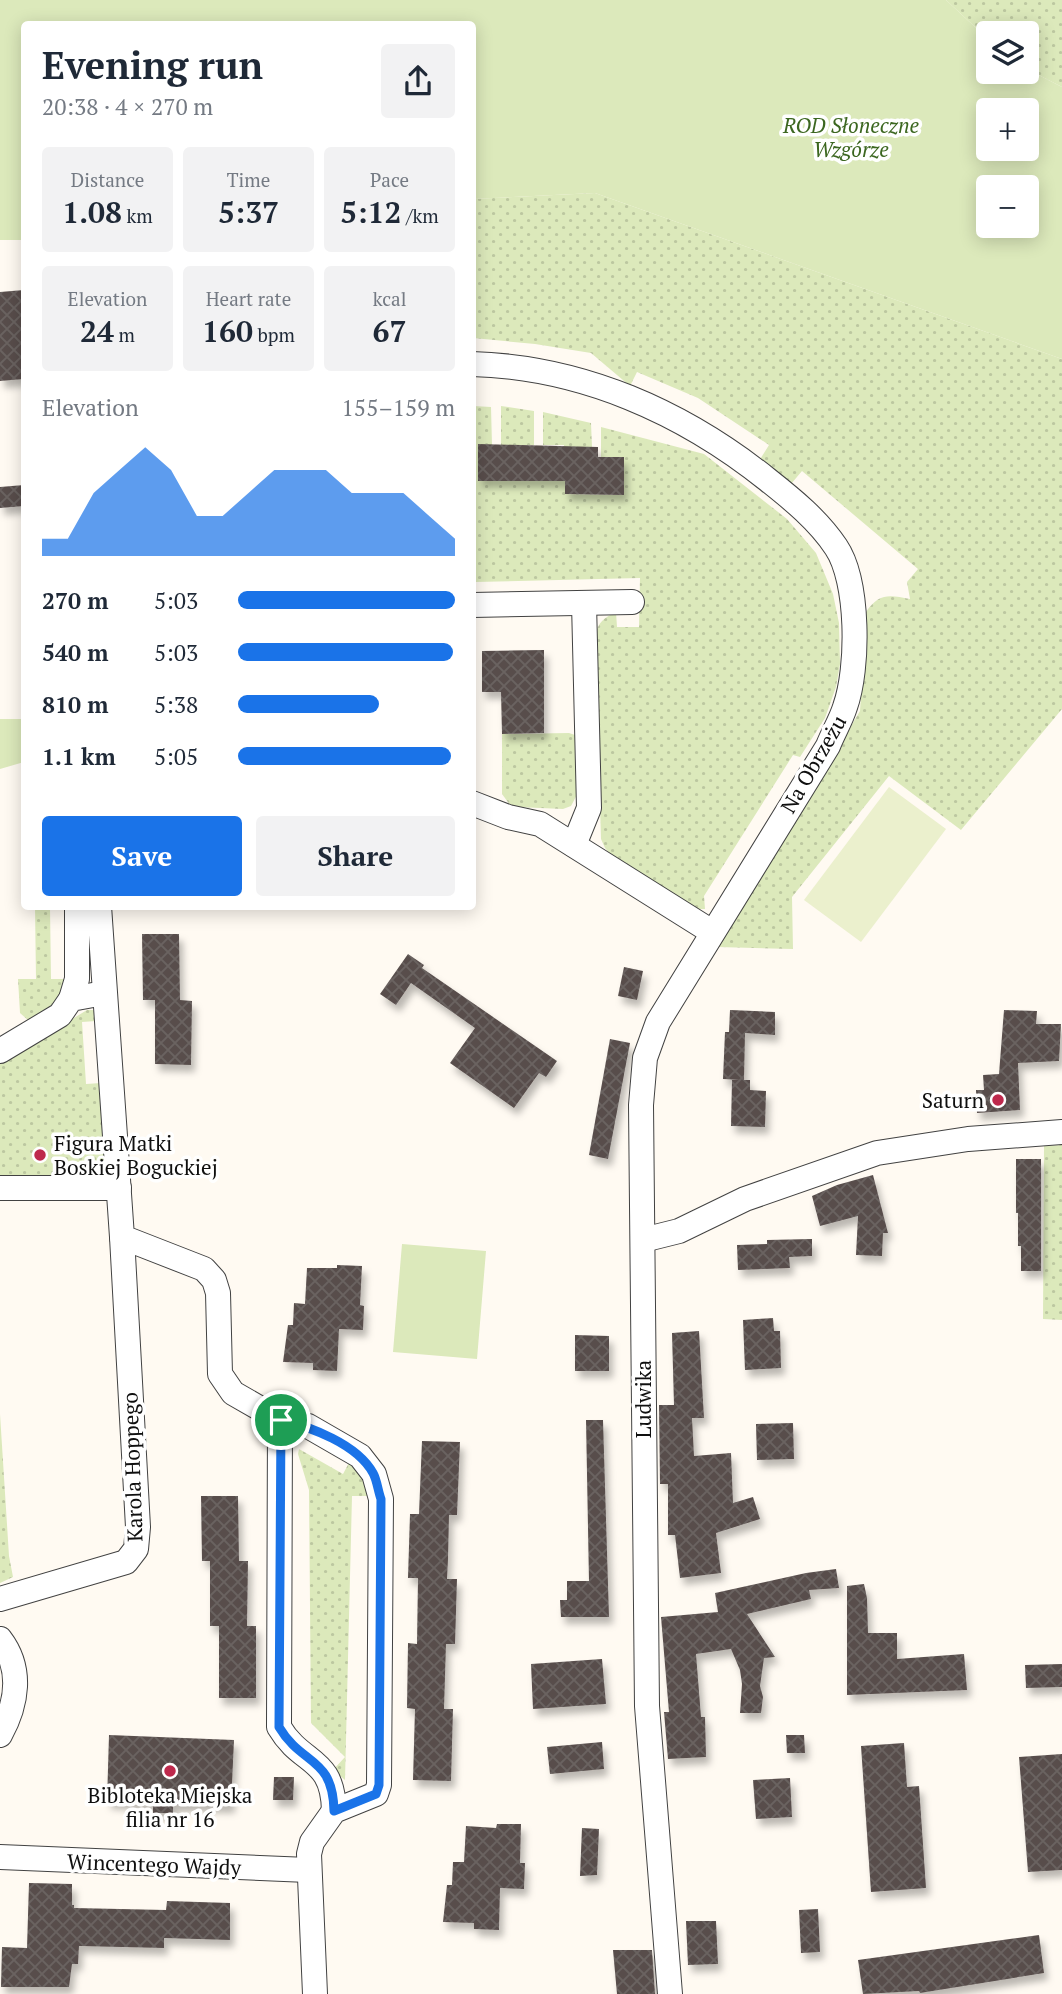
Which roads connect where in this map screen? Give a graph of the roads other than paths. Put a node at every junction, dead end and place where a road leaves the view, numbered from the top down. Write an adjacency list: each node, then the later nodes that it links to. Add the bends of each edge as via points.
1 (476, 364): 9 (street, Na Obrzeżu, via 576,378 632,397 690,426 739,457 799,505 836,547 845,567 855,642 846,707 828,746)
2 (632, 602): 3 (street)
3 (584, 603): 4 (street); 6 (street, via 589,808)
4 (476, 605)
5 (476, 805): 6 (street, via 540,824)
6 (574, 845): 9 (street)
7 (76, 910): 11 (street, via 77,979)
8 (99, 910): 10 (street)
9 (712, 932): 17 (street, Na Obrzeżu, via 658,1022 645,1058)
10 (104, 993): 11 (street); 15 (street)
11 (72, 999): 12 (street, via 60,1015)
12 (0, 1051)
13 (1062, 1132): 17 (street, via 968,1139 877,1153 745,1199 679,1231)
14 (0, 1188): 15 (street)
15 (119, 1188): 16 (street)
16 (122, 1237): 18 (street, via 204,1269 214,1280 220,1374 233,1393); 19 (street, Karola Hoppego, via 136,1549 126,1562)
17 (643, 1240): 26 (street, Ludwika, via 647,1706)
18 (281, 1420): 22 (street, via 279,1727 285,1738 325,1772 334,1792); 22 (street, via 308,1426 360,1456 374,1474 381,1499 379,1785 376,1794)
19 (0, 1598)
20 (0, 1639): 21 (street, via 12,1657 15,1681 13,1704)
21 (0, 1735)
22 (334, 1811): 24 (street, via 313,1842)
23 (0, 1857): 24 (street, Wincentego Wajdy)
24 (308, 1870): 25 (street)
25 (315, 1994)
26 (670, 1994)

